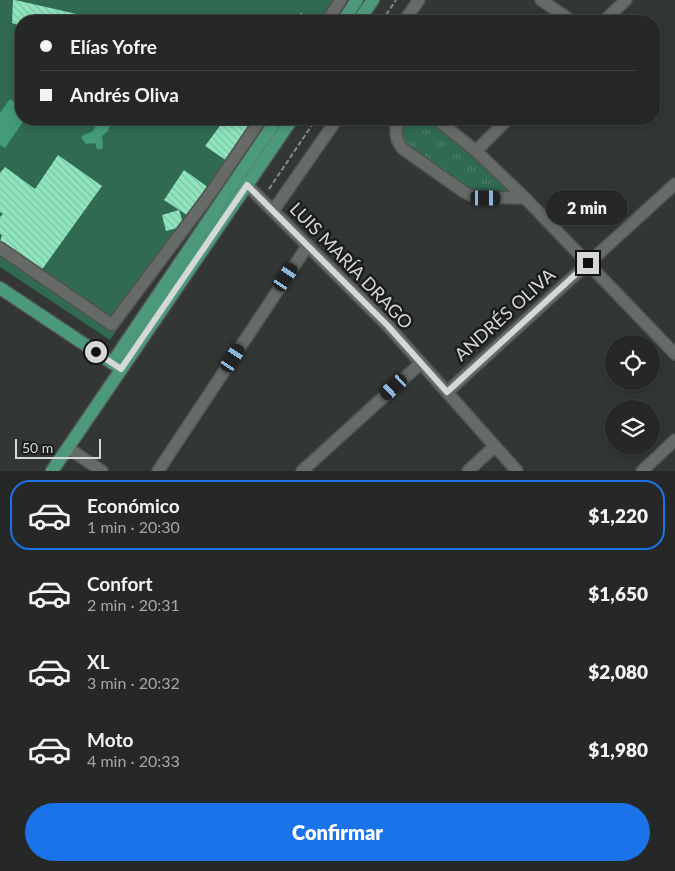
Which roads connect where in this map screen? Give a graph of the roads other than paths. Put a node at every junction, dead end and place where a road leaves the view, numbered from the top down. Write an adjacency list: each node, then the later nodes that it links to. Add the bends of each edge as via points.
1 (341, 0): 7 (street)
2 (357, 0): 8 (main road)
3 (372, 0): 9 (main road)
4 (419, 0): 10 (street)
5 (541, 0): 11 (street)
6 (626, 0): 12 (street)
7 (331, 15)
8 (347, 15)
9 (362, 15)
10 (408, 15)
11 (563, 15)
12 (610, 15)
13 (257, 125): 26 (street, via 208,197 112,325)
14 (274, 125): 21 (main road)
15 (287, 125): 21 (main road)
16 (333, 125): 24 (street)
17 (397, 125): 23 (street, via 397,143 403,149 464,192 475,197)
18 (444, 125): 20 (street)
19 (502, 125): 20 (street)
20 (476, 151): 23 (street)
21 (243, 180): 24 (street, LUIS MARÍA DRAGO); 32 (main road)
22 (675, 184): 27 (street, ANDRÉS OLIVA)
23 (524, 198): 27 (street)
24 (274, 211): 25 (street, LUIS MARÍA DRAGO)
25 (308, 245): 31 (street, LUIS MARÍA DRAGO); 39 (street)
26 (0, 248)
27 (588, 263): 29 (street); 33 (street, ANDRÉS OLIVA)
28 (0, 288): 32 (main road)
29 (671, 342): 30 (street)
30 (675, 354)
31 (421, 363): 33 (street, LUIS MARÍA DRAGO); 40 (street)
32 (116, 366): 36 (main road)
33 (447, 392): 35 (street, LUIS MARÍA DRAGO)
34 (675, 440): 43 (street)
35 (495, 446): 41 (street); 42 (street, LUIS MARÍA DRAGO)
36 (68, 448): 37 (main road); 38 (street)
37 (52, 471)
38 (102, 471)
39 (158, 471)
40 (302, 471)
41 (468, 471)
42 (517, 471)
43 (642, 471)

